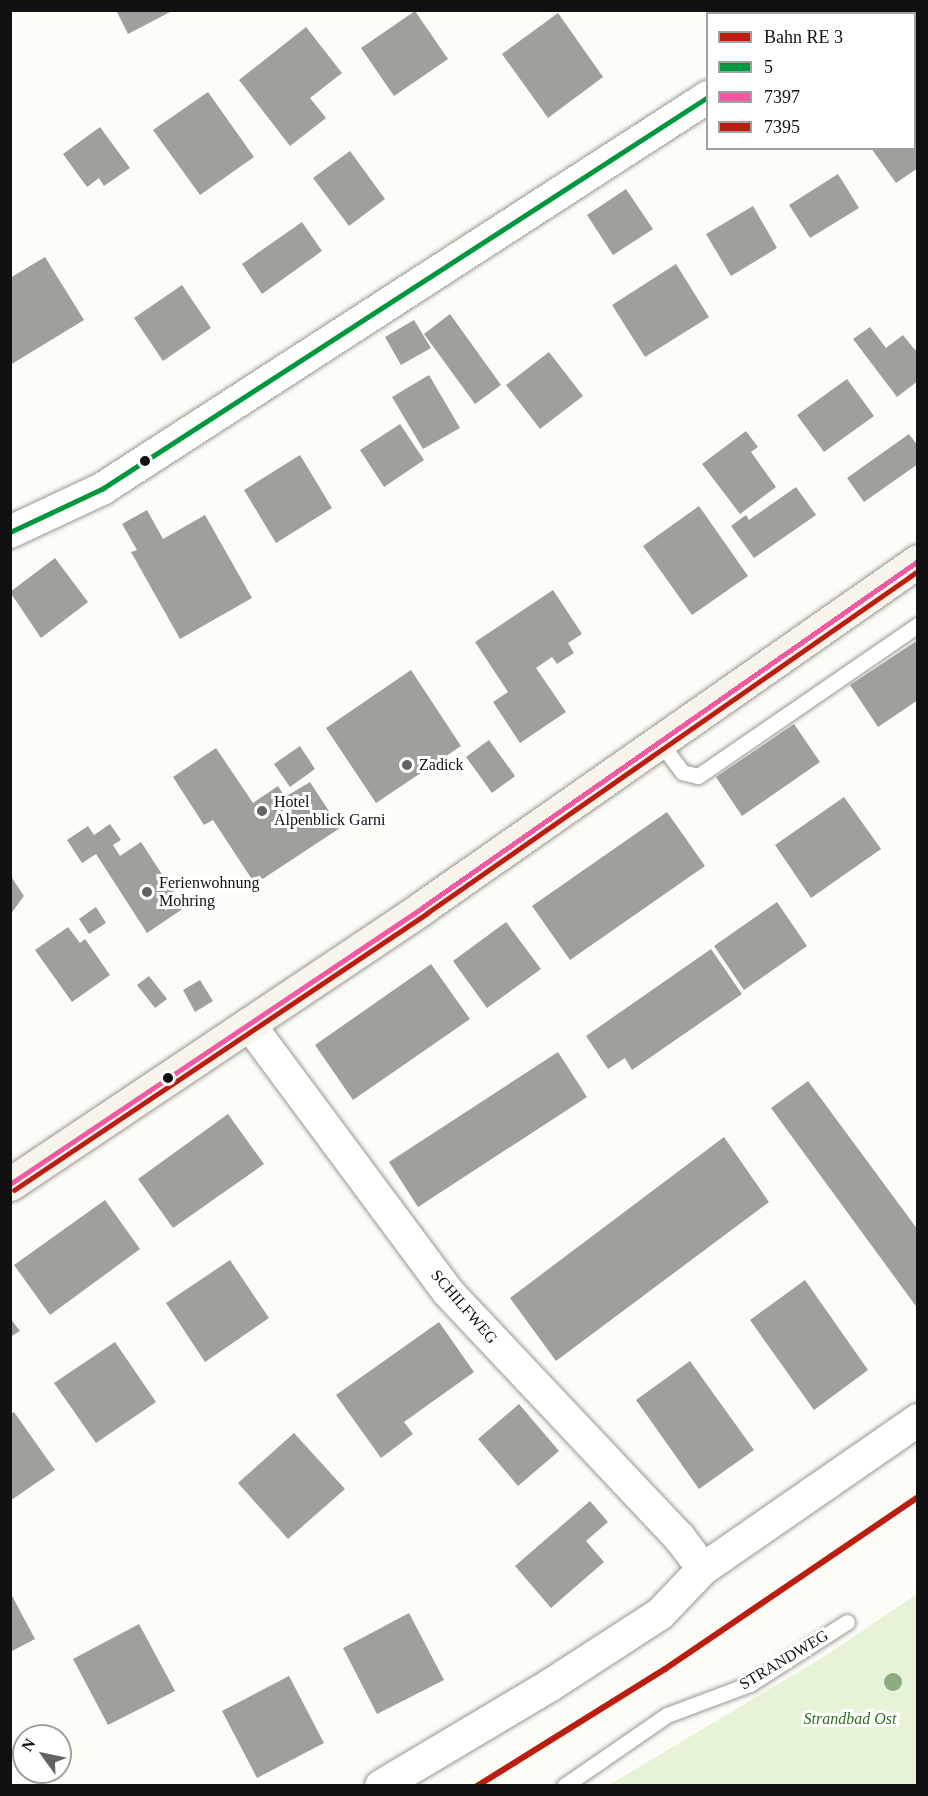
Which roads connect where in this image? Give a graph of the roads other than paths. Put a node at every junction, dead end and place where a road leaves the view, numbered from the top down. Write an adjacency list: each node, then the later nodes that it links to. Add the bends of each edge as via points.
1 (706, 99): 2 (street, via 102,489)
2 (10, 532)
3 (918, 561): 5 (street)
4 (918, 625): 5 (lane, via 698,776 681,772)
5 (659, 741): 6 (street)
6 (249, 1024): 7 (street); 9 (street, SCHILFWEG, via 448,1292 679,1536)
7 (10, 1184)
8 (918, 1420): 9 (street)
9 (703, 1569): 11 (street, via 660,1614 540,1692)
10 (847, 1622): 12 (lane, STRANDWEG, via 750,1684 667,1715)
11 (381, 1785)
12 (564, 1785)

